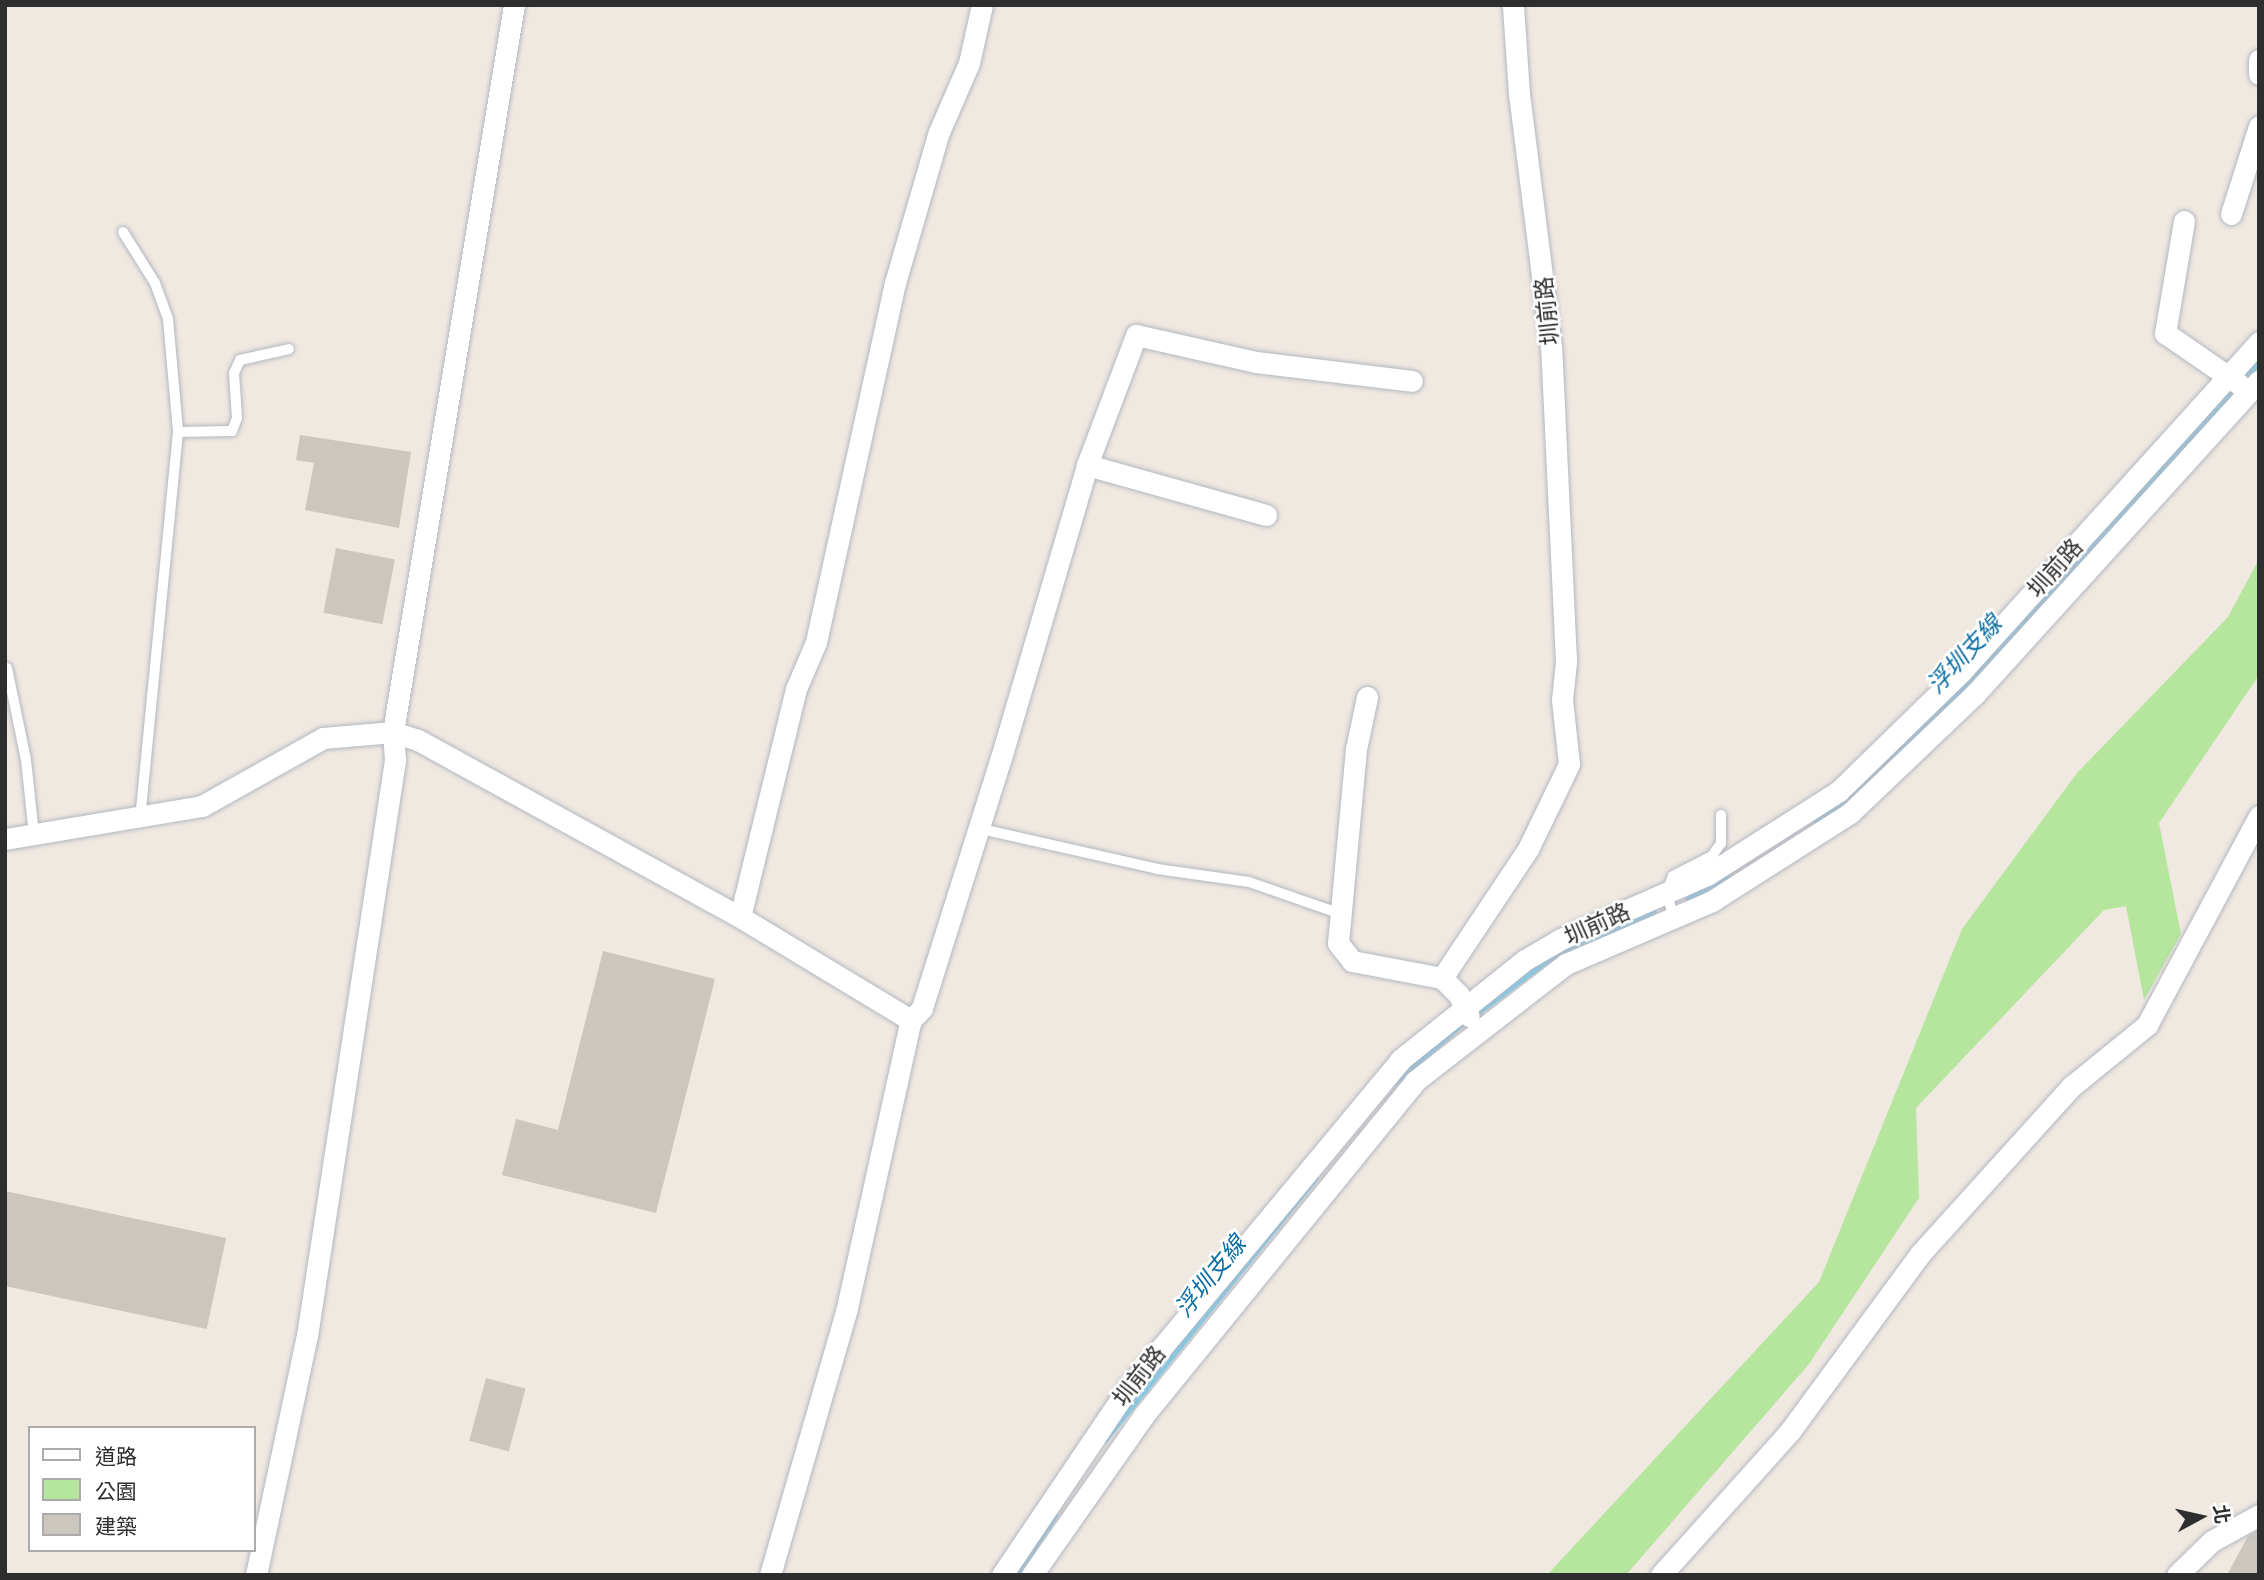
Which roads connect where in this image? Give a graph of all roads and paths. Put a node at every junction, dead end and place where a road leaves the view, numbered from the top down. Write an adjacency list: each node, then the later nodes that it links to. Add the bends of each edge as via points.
1 (514, 5): 20 (street)
2 (982, 5): 29 (street, via 969,63 939,132 895,282 816,642 796,689)
3 (1513, 5): 31 (street, 圳前路, via 1519,94 1551,347 1566,660 1562,700 1569,764 1528,849)
4 (2259, 60): 5 (street)
5 (2259, 74)
6 (2259, 126): 7 (street)
7 (2231, 214)
8 (2184, 221): 12 (street, via 2165,333)
9 (123, 232): 15 (lane, via 155,283 168,319)
10 (2259, 342): 12 (street, 圳前路)
11 (289, 349): 15 (lane, via 240,360 234,373 237,418 232,431)
12 (2229, 377): 14 (street); 27 (street, 圳前路, via 1961,673 1865,767 1810,813)
13 (1412, 382): 16 (street, via 1256,362 1136,335)
14 (2254, 386): 30 (street, 圳前路, via 1975,694 1872,793 1822,834 1712,901)
15 (178, 432): 23 (lane)
16 (1087, 465): 17 (street); 24 (street)
17 (1266, 514)
18 (8, 668): 25 (lane, via 26,760)
19 (1367, 697): 28 (street, via 1356,749)
20 (393, 732): 23 (street, via 323,738 220,799); 29 (street, via 418,740); 36 (street, via 395,760 307,1336)
21 (1721, 815): 27 (lane, via 1721,844 1713,856 1673,876)
22 (2259, 816): 40 (street, via 2147,1025 2072,1086 1948,1222 1790,1431)
23 (141, 819): 25 (street)
24 (977, 828): 28 (lane, via 1157,869 1249,881); 33 (street, via 922,1008)
25 (33, 835): 26 (street)
26 (5, 839)
27 (1666, 894): 30 (lane); 32 (street, 圳前路, via 1561,939)
28 (1338, 913): 31 (street, via 1338,943 1352,961)
29 (740, 917): 33 (street)
30 (1675, 918): 34 (street, 圳前路, via 1566,964)
31 (1442, 978): 32 (street)
32 (1464, 1006): 34 (street); 38 (street, 圳前路, via 1367,1095 1129,1387)
33 (911, 1020): 37 (street, via 846,1312)
34 (1477, 1030): 39 (street, 圳前路, via 1383,1115 1144,1415)
35 (2259, 1516): 41 (street, via 2212,1541)
36 (257, 1575)
37 (770, 1575)
38 (1002, 1575)
39 (1032, 1575)
40 (1661, 1575)
41 (2177, 1575)

